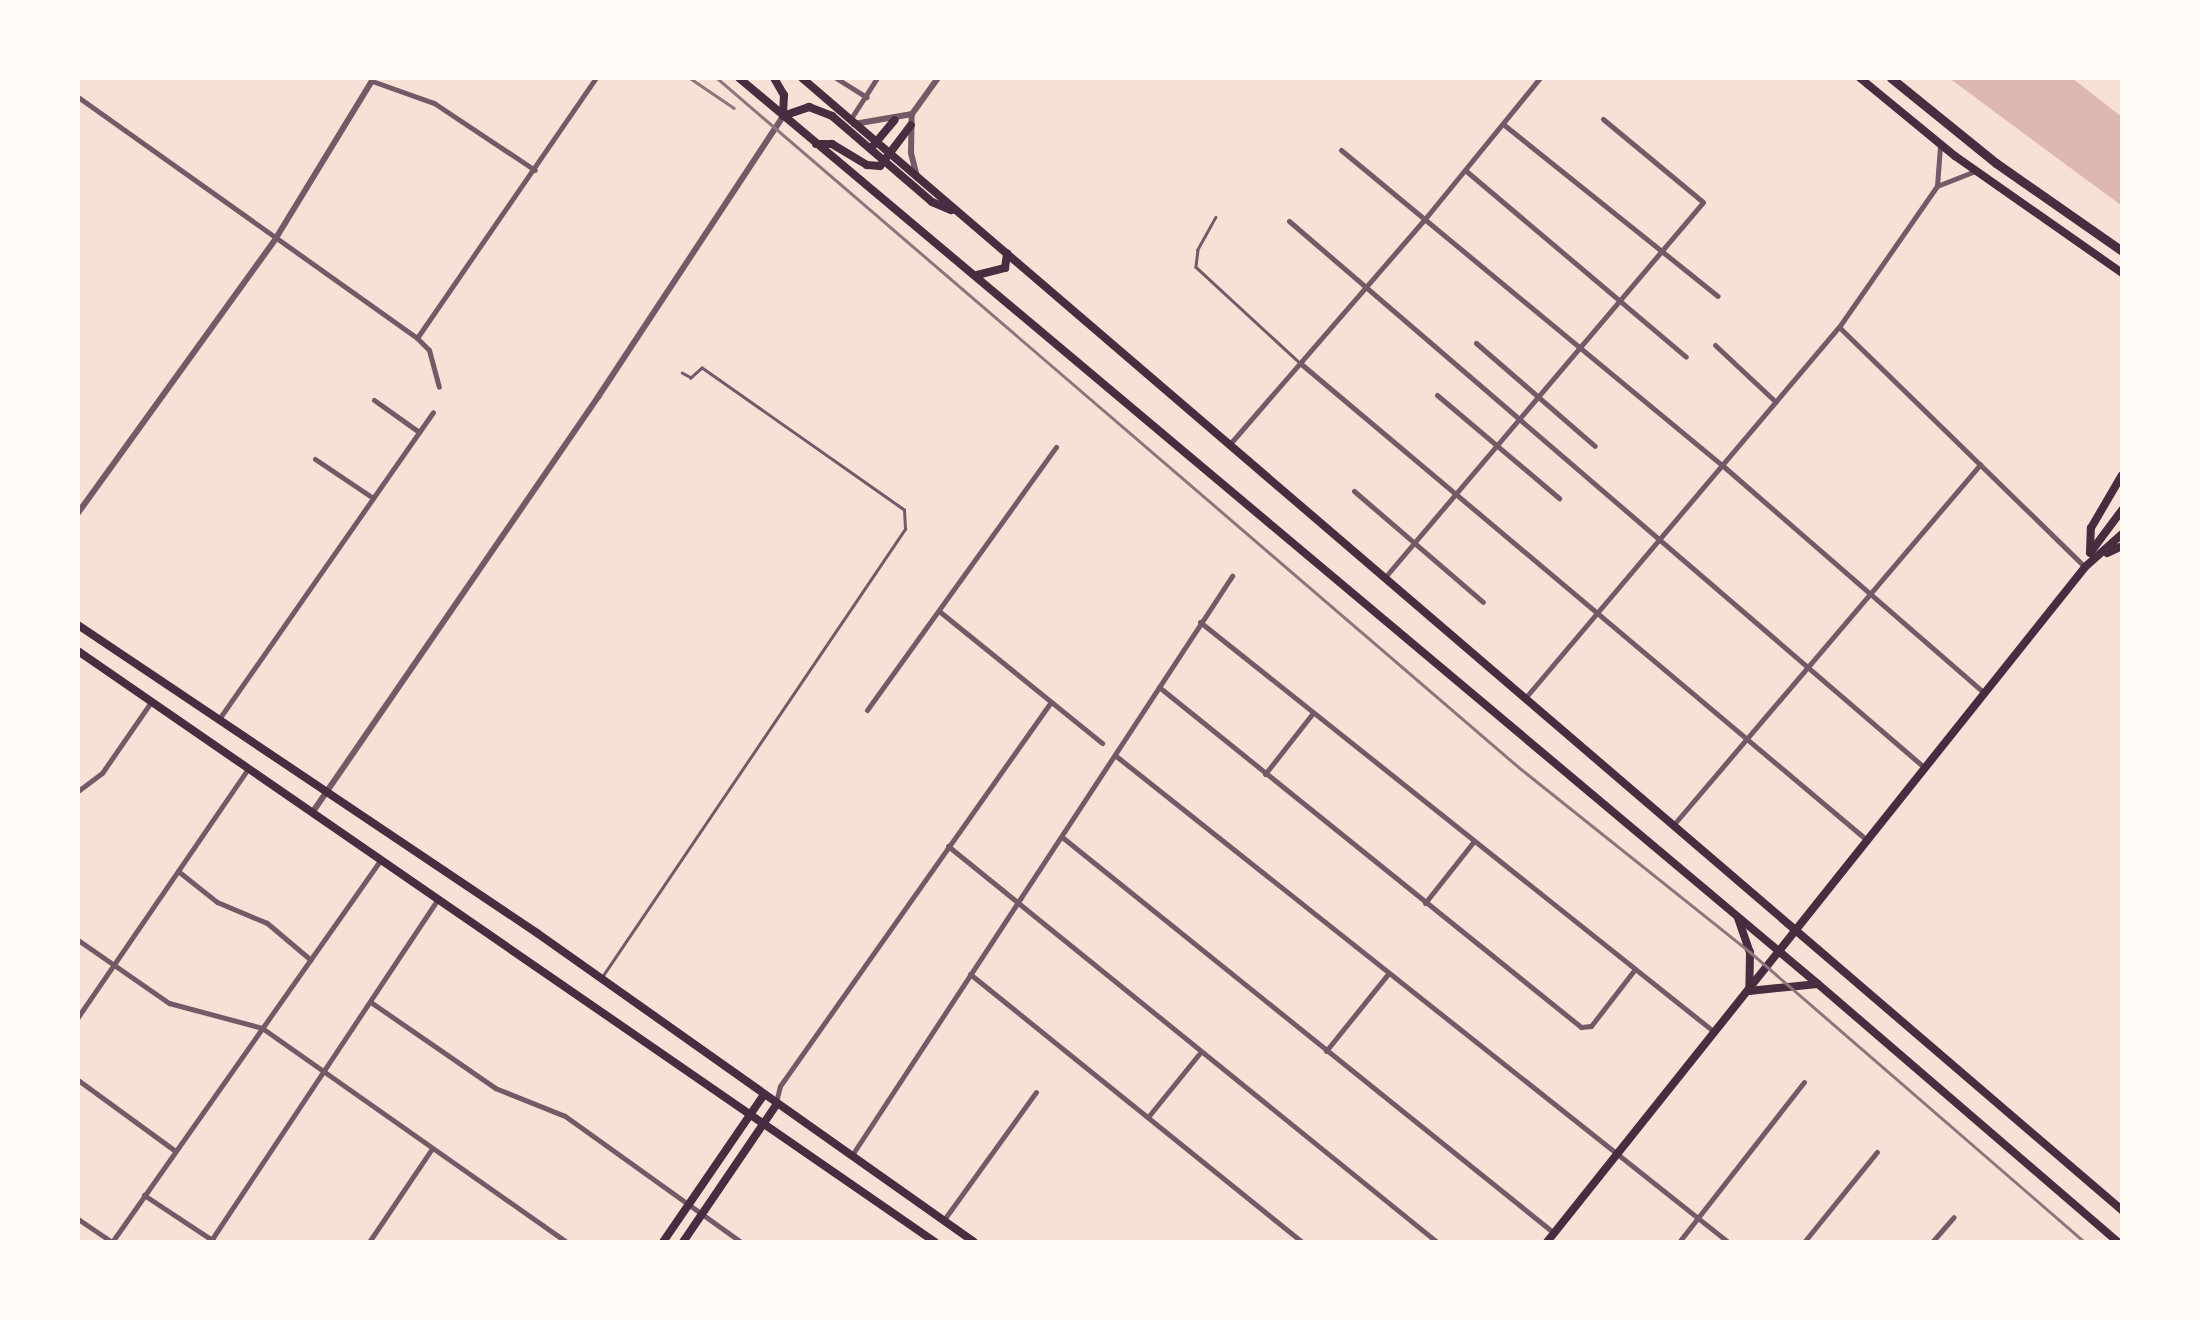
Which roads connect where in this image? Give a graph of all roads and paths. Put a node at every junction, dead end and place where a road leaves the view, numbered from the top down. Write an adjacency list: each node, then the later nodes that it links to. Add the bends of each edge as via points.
1 (596, 78): 25 (street)
2 (740, 78): 14 (main road)
3 (774, 78): 14 (main road, via 784,95)
4 (802, 78): 18 (main road)
5 (836, 78): 13 (street)
6 (877, 78): 13 (street)
7 (938, 78): 17 (street)
8 (1540, 78): 19 (street)
9 (1860, 78): 21 (main road)
10 (1891, 78): 36 (highway)
11 (372, 79): 25 (street, via 434,104); 34 (street)
12 (78, 98): 34 (street)
13 (867, 98): 18 (street)
14 (784, 116): 20 (main road); 22 (main road, via 816,108); 103 (street)
15 (1603, 119): 35 (street, via 1704,202)
16 (896, 120): 17 (street); 18 (street); 22 (main road)
17 (911, 120): 24 (main road); 28 (street)
18 (852, 122): 22 (main road)
19 (1504, 124): 26 (street); 35 (street)
20 (816, 144): 24 (main road, via 832,144 872,166); 39 (main road)
21 (1940, 144): 27 (main road); 29 (street)
22 (873, 146): 24 (main road)
23 (1341, 150): 32 (street)
24 (887, 158): 28 (main road); 30 (main road, via 932,202)
25 (535, 170): 44 (street)
26 (1465, 170): 32 (street); 42 (street)
27 (1975, 171): 29 (street); 38 (main road)
28 (918, 181): 30 (main road)
29 (1938, 186): 43 (street)
30 (956, 212): 37 (main road)
31 (1216, 217): 49 (lane, via 1196,267)
32 (1424, 220): 40 (street); 47 (street)
33 (1289, 221): 40 (street)
34 (276, 238): 44 (street); 72 (street)
35 (1664, 252): 41 (street); 42 (street)
36 (2122, 252)
37 (1007, 253): 39 (main road, via 1005,268); 59 (main road)
38 (2122, 273)
39 (977, 275): 116 (main road)
40 (1364, 290): 49 (street); 57 (street)
41 (1718, 296)
42 (1620, 301): 47 (street); 48 (street)
43 (1840, 327): 55 (street); 64 (street)
44 (416, 338): 51 (street, via 429,350)
45 (1476, 344): 53 (street)
46 (1715, 345): 55 (street)
47 (1581, 347): 53 (street); 65 (street)
48 (1686, 357)
49 (1300, 362): 59 (street); 68 (street)
50 (682, 373): 125 (lane, via 691,378 702,368 904,510 905,529)
51 (439, 387)
52 (1437, 395): 61 (street)
53 (1539, 396): 57 (street); 62 (street)
54 (374, 400): 58 (street)
55 (1776, 402): 65 (street)
56 (433, 412): 58 (street)
57 (1518, 420): 61 (street); 74 (street)
58 (419, 432): 69 (street)
59 (1229, 445): 80 (main road)
60 (1056, 446): 83 (street)
61 (1497, 446): 68 (street); 70 (street)
62 (1595, 446)
63 (315, 459): 69 (street)
64 (1980, 464): 78 (street); 81 (street)
65 (1722, 465): 74 (street); 81 (street)
66 (2122, 475): 77 (main road, via 2090,528)
67 (1354, 491): 75 (street)
68 (1456, 494): 75 (street); 84 (street)
69 (373, 498): 96 (street)
70 (1559, 498)
71 (2122, 510): 77 (main road)
72 (78, 513)
73 (2122, 534): 77 (main road)
74 (1659, 540): 84 (street); 88 (street)
75 (1416, 542): 80 (street); 82 (street)
76 (2122, 546): 77 (main road)
77 (2094, 555): 78 (main road)
78 (2086, 567): 90 (main road)
79 (1232, 576): 85 (street)
80 (1386, 576): 91 (main road)
81 (1869, 593): 88 (street); 90 (street)
82 (1483, 602)
83 (939, 611): 93 (street); 94 (street)
84 (1598, 612): 91 (street); 97 (street)
85 (1200, 622): 89 (street); 95 (street)
86 (78, 626): 96 (main road)
87 (78, 651): 92 (main road)
88 (1810, 666): 97 (street); 100 (street)
89 (1159, 686): 99 (street); 102 (street)
90 (1984, 693): 100 (main road)
91 (1526, 697): 106 (main road)
92 (152, 702): 101 (main road); 104 (street, via 102,772)
93 (1052, 702): 98 (street); 110 (street)
94 (867, 710)
95 (1312, 714): 102 (street); 108 (street)
96 (219, 719): 103 (main road)
97 (1748, 740): 106 (street); 109 (street)
98 (1102, 743)
99 (1116, 756): 107 (street); 124 (street)
100 (1926, 768): 109 (main road)
101 (248, 769): 105 (main road); 112 (street)
102 (1265, 774): 114 (street)
103 (328, 790): 105 (street); 125 (main road)
104 (78, 791)
105 (312, 814): 111 (main road)
106 (1675, 824): 117 (main road)
107 (1062, 836): 115 (street); 132 (street)
108 (1474, 841): 114 (street); 122 (street)
109 (1868, 841): 117 (main road)
110 (948, 846): 115 (street); 137 (street)
111 (380, 861): 113 (main road); 120 (street)
112 (178, 871): 120 (street, via 217,902 267,923); 121 (street)
113 (437, 900): 128 (street); 141 (main road)
114 (1425, 903): 122 (street, via 1580,1027 1591,1026)
115 (1015, 905): 123 (street); 133 (street)
116 (1738, 918): 119 (main road); 127 (main road, via 1750,952)
117 (1798, 930): 119 (main road); 151 (main road)
118 (78, 940): 121 (street)
119 (1780, 952): 126 (main road); 127 (main road)
120 (312, 960): 130 (street)
121 (114, 965): 129 (street); 130 (street, via 170,1003)
122 (1635, 969): 131 (street)
123 (970, 974): 142 (street); 147 (street)
124 (1388, 974): 132 (street); 148 (street)
125 (601, 978): 139 (main road)
126 (1818, 984): 127 (main road); 174 (main road)
127 (1749, 991): 131 (main road)
128 (372, 1004): 134 (street); 150 (street, via 495,1088 564,1116)
129 (78, 1017)
130 (262, 1028): 134 (street); 144 (street)
131 (1716, 1033): 148 (main road)
132 (1326, 1051): 157 (street)
133 (1200, 1054): 142 (street); 168 (street)
134 (324, 1074): 145 (street); 159 (street)
135 (78, 1080): 144 (street)
136 (1804, 1082): 155 (street)
137 (780, 1086): 139 (street); 140 (street)
138 (1036, 1092): 156 (street)
139 (764, 1096): 140 (main road); 141 (main road)
140 (776, 1104): 143 (main road); 147 (main road)
141 (751, 1116): 143 (main road); 150 (main road)
142 (1148, 1117): 167 (street)
143 (765, 1124): 152 (main road); 165 (main road)
144 (174, 1150): 149 (street)
145 (431, 1150): 160 (street); 161 (street)
146 (1876, 1152): 172 (street)
147 (852, 1155): 156 (main road)
148 (1616, 1157): 155 (street); 157 (main road)
149 (144, 1196): 158 (street); 159 (street)
150 (690, 1207): 152 (street); 162 (main road)
151 (2122, 1210)
152 (703, 1215): 163 (main road); 164 (street)
153 (1954, 1217): 173 (street)
154 (78, 1219): 158 (street)
155 (1698, 1219): 170 (street); 171 (street)
156 (943, 1220): 166 (main road)
157 (1555, 1234): 169 (main road)
158 (112, 1242)
159 (212, 1242)
160 (369, 1242)
161 (566, 1242)
162 (663, 1242)
163 (683, 1242)
164 (741, 1242)
165 (935, 1242)
166 (974, 1242)
167 (1302, 1242)
168 (1436, 1242)
169 (1547, 1242)
170 (1679, 1242)
171 (1728, 1242)
172 (1804, 1242)
173 (1932, 1242)
174 (2118, 1242)

